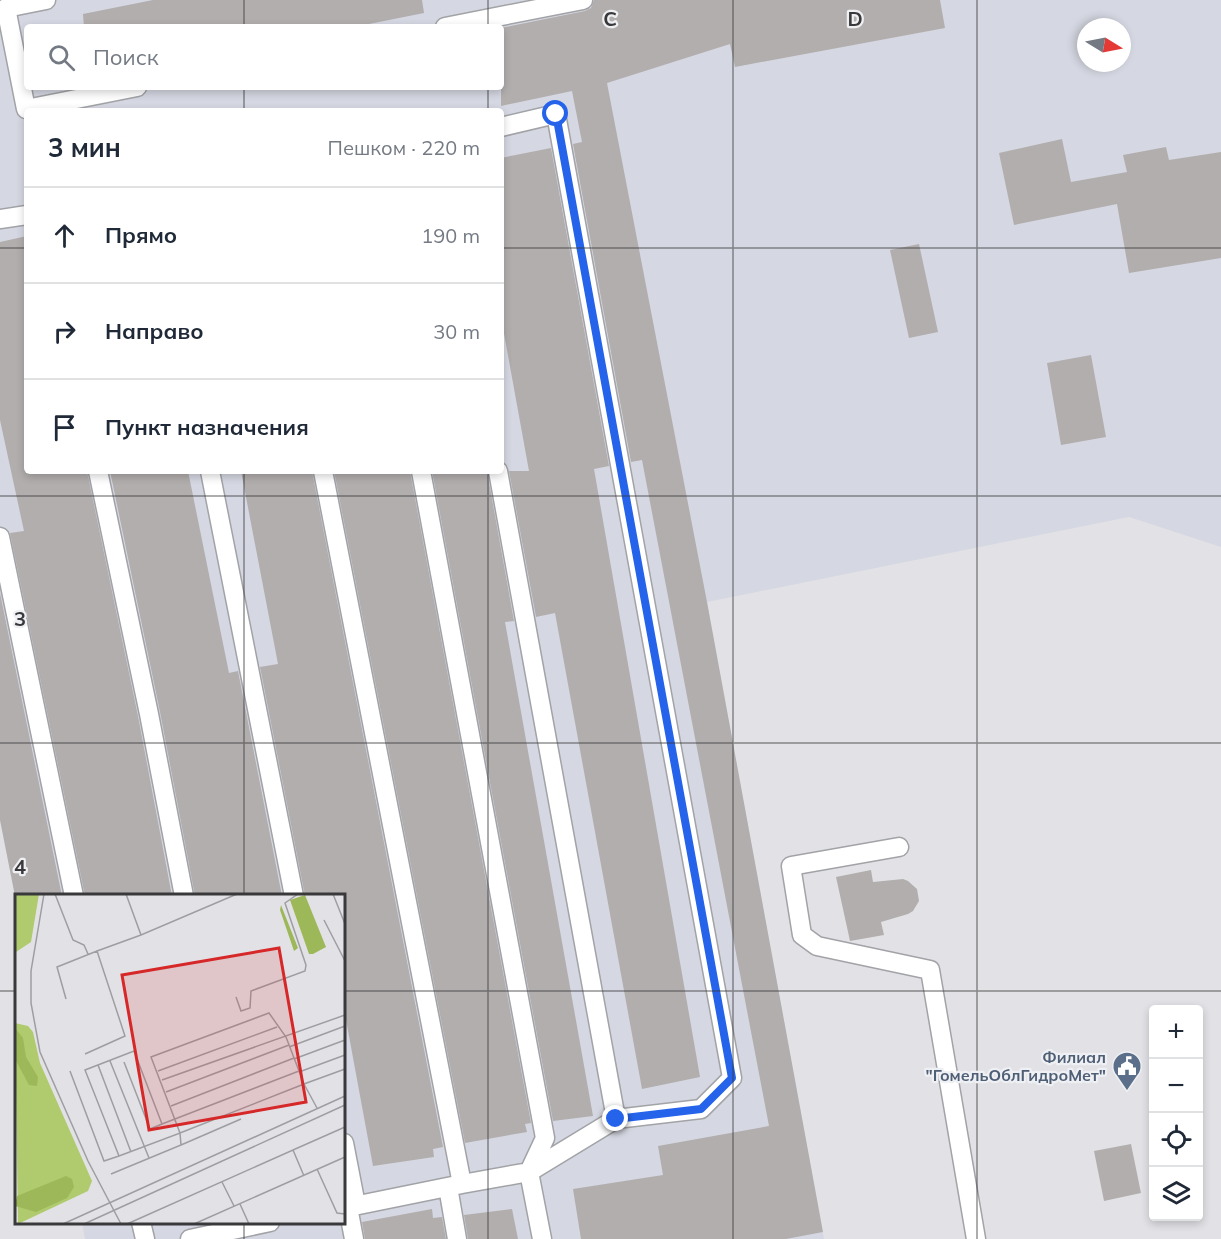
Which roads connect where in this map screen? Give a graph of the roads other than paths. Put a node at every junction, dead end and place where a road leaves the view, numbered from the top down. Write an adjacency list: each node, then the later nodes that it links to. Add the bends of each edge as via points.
1 (46, 0): 5 (lane, via 6,8)
2 (583, 0): 3 (lane)
3 (460, 24)
4 (123, 90): 6 (lane)
5 (26, 108)
6 (41, 108)
7 (504, 127): 20 (lane, via 556,114 732,1078 701,1109)
8 (24, 215): 9 (lane)
9 (0, 219)
10 (99, 474): 18 (lane)
11 (211, 474): 19 (lane)
12 (324, 474): 23 (lane)
13 (422, 474): 22 (lane, via 545,1138)
14 (499, 474): 20 (lane)
15 (0, 537): 17 (lane)
16 (899, 847): 33 (lane, via 791,866 802,935 817,946 930,970)
17 (74, 894)
18 (184, 894)
19 (294, 894)
20 (616, 1119): 22 (lane)
21 (345, 1156): 24 (lane)
22 (529, 1172): 23 (lane); 32 (lane)
23 (455, 1185): 24 (lane); 31 (lane)
24 (349, 1206): 30 (lane)
25 (141, 1224): 28 (lane)
26 (263, 1224): 27 (lane)
27 (246, 1229): 29 (lane)
28 (144, 1239)
29 (190, 1239)
30 (354, 1239)
31 (457, 1239)
32 (542, 1239)
33 (976, 1239)

